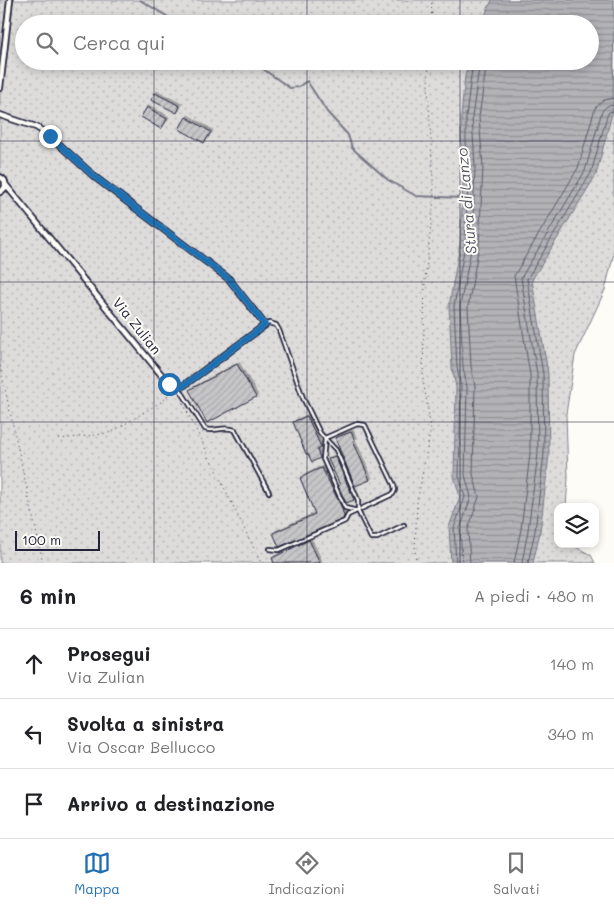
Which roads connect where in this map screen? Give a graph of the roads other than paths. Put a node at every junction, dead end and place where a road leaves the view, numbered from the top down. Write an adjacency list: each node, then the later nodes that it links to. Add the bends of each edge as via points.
1 (10, 0): 2 (street)
2 (0, 88)
3 (0, 115): 8 (street, via 36,127 50,136 96,178 229,279)
4 (0, 177): 5 (street, Via Zulian)
5 (6, 184): 6 (street); 7 (street, Via Zulian)
6 (1, 191): 7 (street)
7 (12, 192): 9 (street, Via Zulian, via 169,384)
8 (265, 325): 9 (street, via 183,386); 10 (lane, via 270,323 280,330 303,398)
9 (177, 386): 11 (lane, via 205,429 235,430)
10 (325, 438): 12 (lane, via 336,450 358,500); 12 (lane, via 323,459 340,499 345,508); 12 (lane, via 357,424 365,425 394,485 393,494)
11 (269, 492)
12 (358, 511): 13 (lane, via 372,538); 14 (lane, via 348,515 345,521 279,550)
13 (404, 525)
14 (270, 549)

